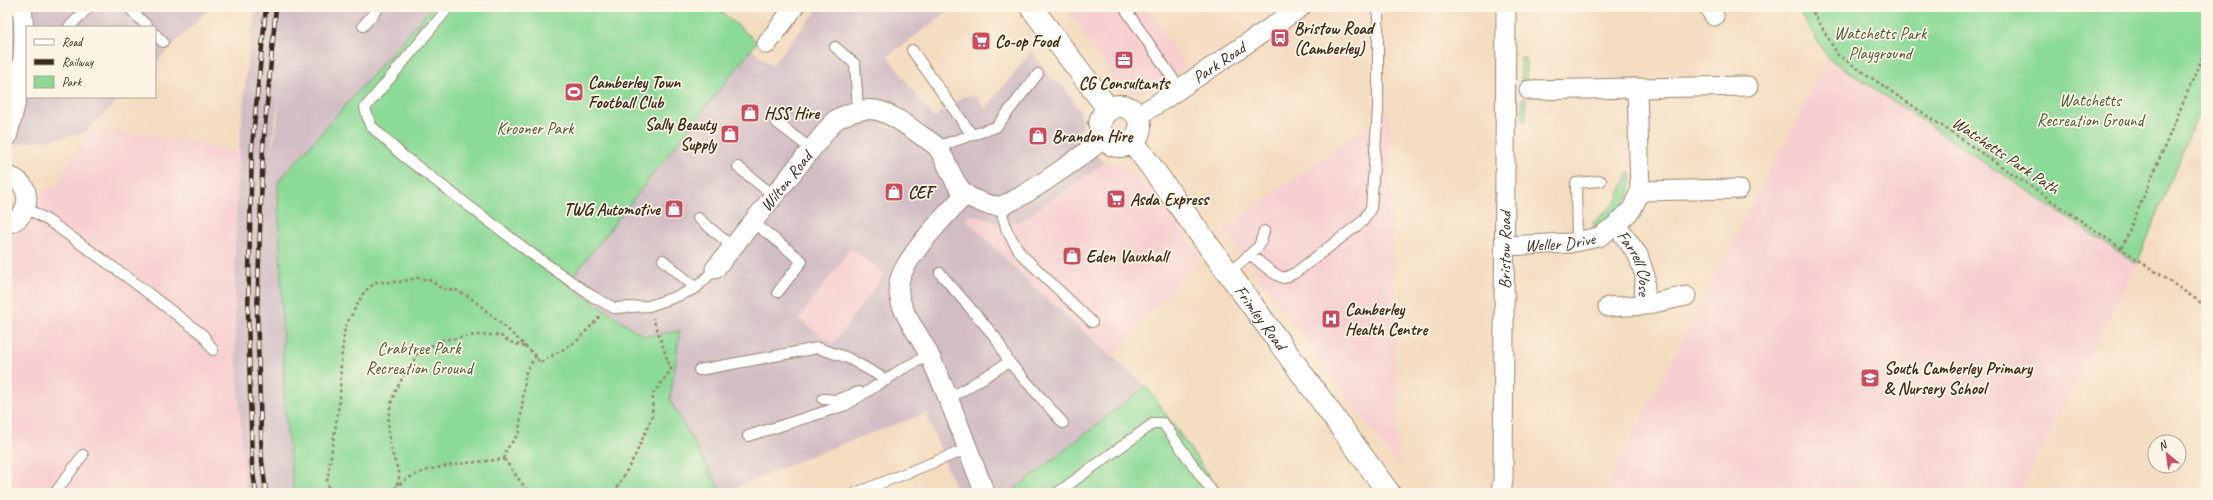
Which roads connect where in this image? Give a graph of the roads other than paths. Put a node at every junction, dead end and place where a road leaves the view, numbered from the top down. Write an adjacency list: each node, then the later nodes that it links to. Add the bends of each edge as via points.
1 (22, 7): 20 (street, via 24,23)
2 (89, 7): 12 (lane)
3 (128, 7): 13 (lane)
4 (379, 7): 14 (lane)
5 (450, 7): 58 (lane, Wilton Road, via 365,108 370,125 402,155 532,254 592,296 614,308 649,306)
6 (794, 7): 17 (street)
7 (1031, 7): 27 (main road)
8 (1124, 7): 23 (lane)
9 (1301, 7): 23 (street, Park Road)
10 (1378, 7): 53 (lane, via 1378,109 1370,208 1363,221 1295,273 1284,278 1276,276)
11 (1506, 7): 51 (street, Bristow Road)
12 (70, 26)
13 (147, 26)
14 (363, 26)
15 (156, 35): 16 (lane)
16 (163, 42)
17 (767, 44)
18 (835, 47): 26 (lane, via 855,64)
19 (912, 50): 30 (lane)
20 (19, 69): 31 (street, via 19,90)
21 (1038, 74): 30 (lane, via 996,127)
22 (1748, 86): 24 (street)
23 (1180, 89): 28 (street, Park Road)
24 (1637, 89): 25 (street); 40 (street, Weller Drive)
25 (1529, 90)
26 (858, 110): 34 (street, Wilton Road, via 866,108 892,114); 35 (street, Wilton Road, via 835,120)
27 (1109, 110): 28 (main road, via 1122,106 1129,108); 32 (main road, via 1100,122)
28 (1136, 116): 33 (main road, via 1140,128)
29 (776, 122): 35 (lane)
30 (972, 135): 34 (lane)
31 (7, 137)
32 (1104, 138): 33 (main road, via 1120,147); 43 (street, via 1090,151 1019,198)
33 (1133, 142): 57 (main road, Frimley Road)
34 (936, 147): 41 (street, Wilton Road, via 954,180)
35 (811, 149): 42 (street, Wilton Road)
36 (738, 167): 42 (lane)
37 (7, 176): 44 (street, via 13,177 25,189)
38 (1601, 181): 50 (lane, via 1576,183)
39 (1739, 189): 40 (street)
40 (1640, 191): 48 (street, Weller Drive, via 1632,209)
41 (966, 194): 43 (street, Wilton Road, via 984,203); 65 (street, via 948,212 902,270 900,297 906,314)
42 (774, 196): 46 (street, Wilton Road)
43 (1000, 206): 63 (lane, via 1007,231 1021,254)
44 (26, 208): 47 (street, via 22,215); 64 (lane, via 49,221 131,280 203,335)
45 (698, 218): 52 (lane)
46 (753, 222): 52 (street, Wilton Road); 59 (lane, via 802,261)
47 (7, 224)
48 (1616, 225): 50 (street, Weller Drive, via 1599,237); 61 (street, Farrell Close, via 1638,255 1645,276)
49 (1264, 231): 53 (lane, via 1259,246)
50 (1577, 242): 51 (street, Weller Drive)
51 (1505, 246): 82 (street, Bristow Road)
52 (733, 247): 55 (street, Wilton Road)
53 (1250, 254): 57 (lane)
54 (663, 260): 58 (lane)
55 (715, 269): 58 (lane, Wilton Road)
56 (940, 273): 66 (lane, via 996,338)
57 (1228, 274): 81 (main road, Frimley Road)
58 (696, 288)
59 (778, 292)
60 (1686, 296): 61 (street, Farrell Close)
61 (1644, 305): 62 (street, Farrell Close)
62 (1608, 307)
63 (1092, 322)
64 (213, 350)
65 (929, 354): 68 (lane); 71 (street)
66 (1008, 362): 71 (lane); 72 (lane)
67 (699, 370): 68 (lane, via 818,348 848,358)
68 (887, 380): 69 (lane)
69 (876, 386): 70 (lane, via 836,400); 73 (lane, via 846,405)
70 (823, 399)
71 (947, 400): 74 (street)
72 (1062, 424)
73 (748, 436)
74 (967, 449): 77 (lane); 78 (street)
75 (83, 455): 76 (lane)
76 (55, 493)
77 (856, 493)
78 (985, 493)
79 (1057, 493): 80 (lane, via 1154,423 1163,423)
80 (1212, 493)
81 (1389, 493)
82 (1501, 493)

